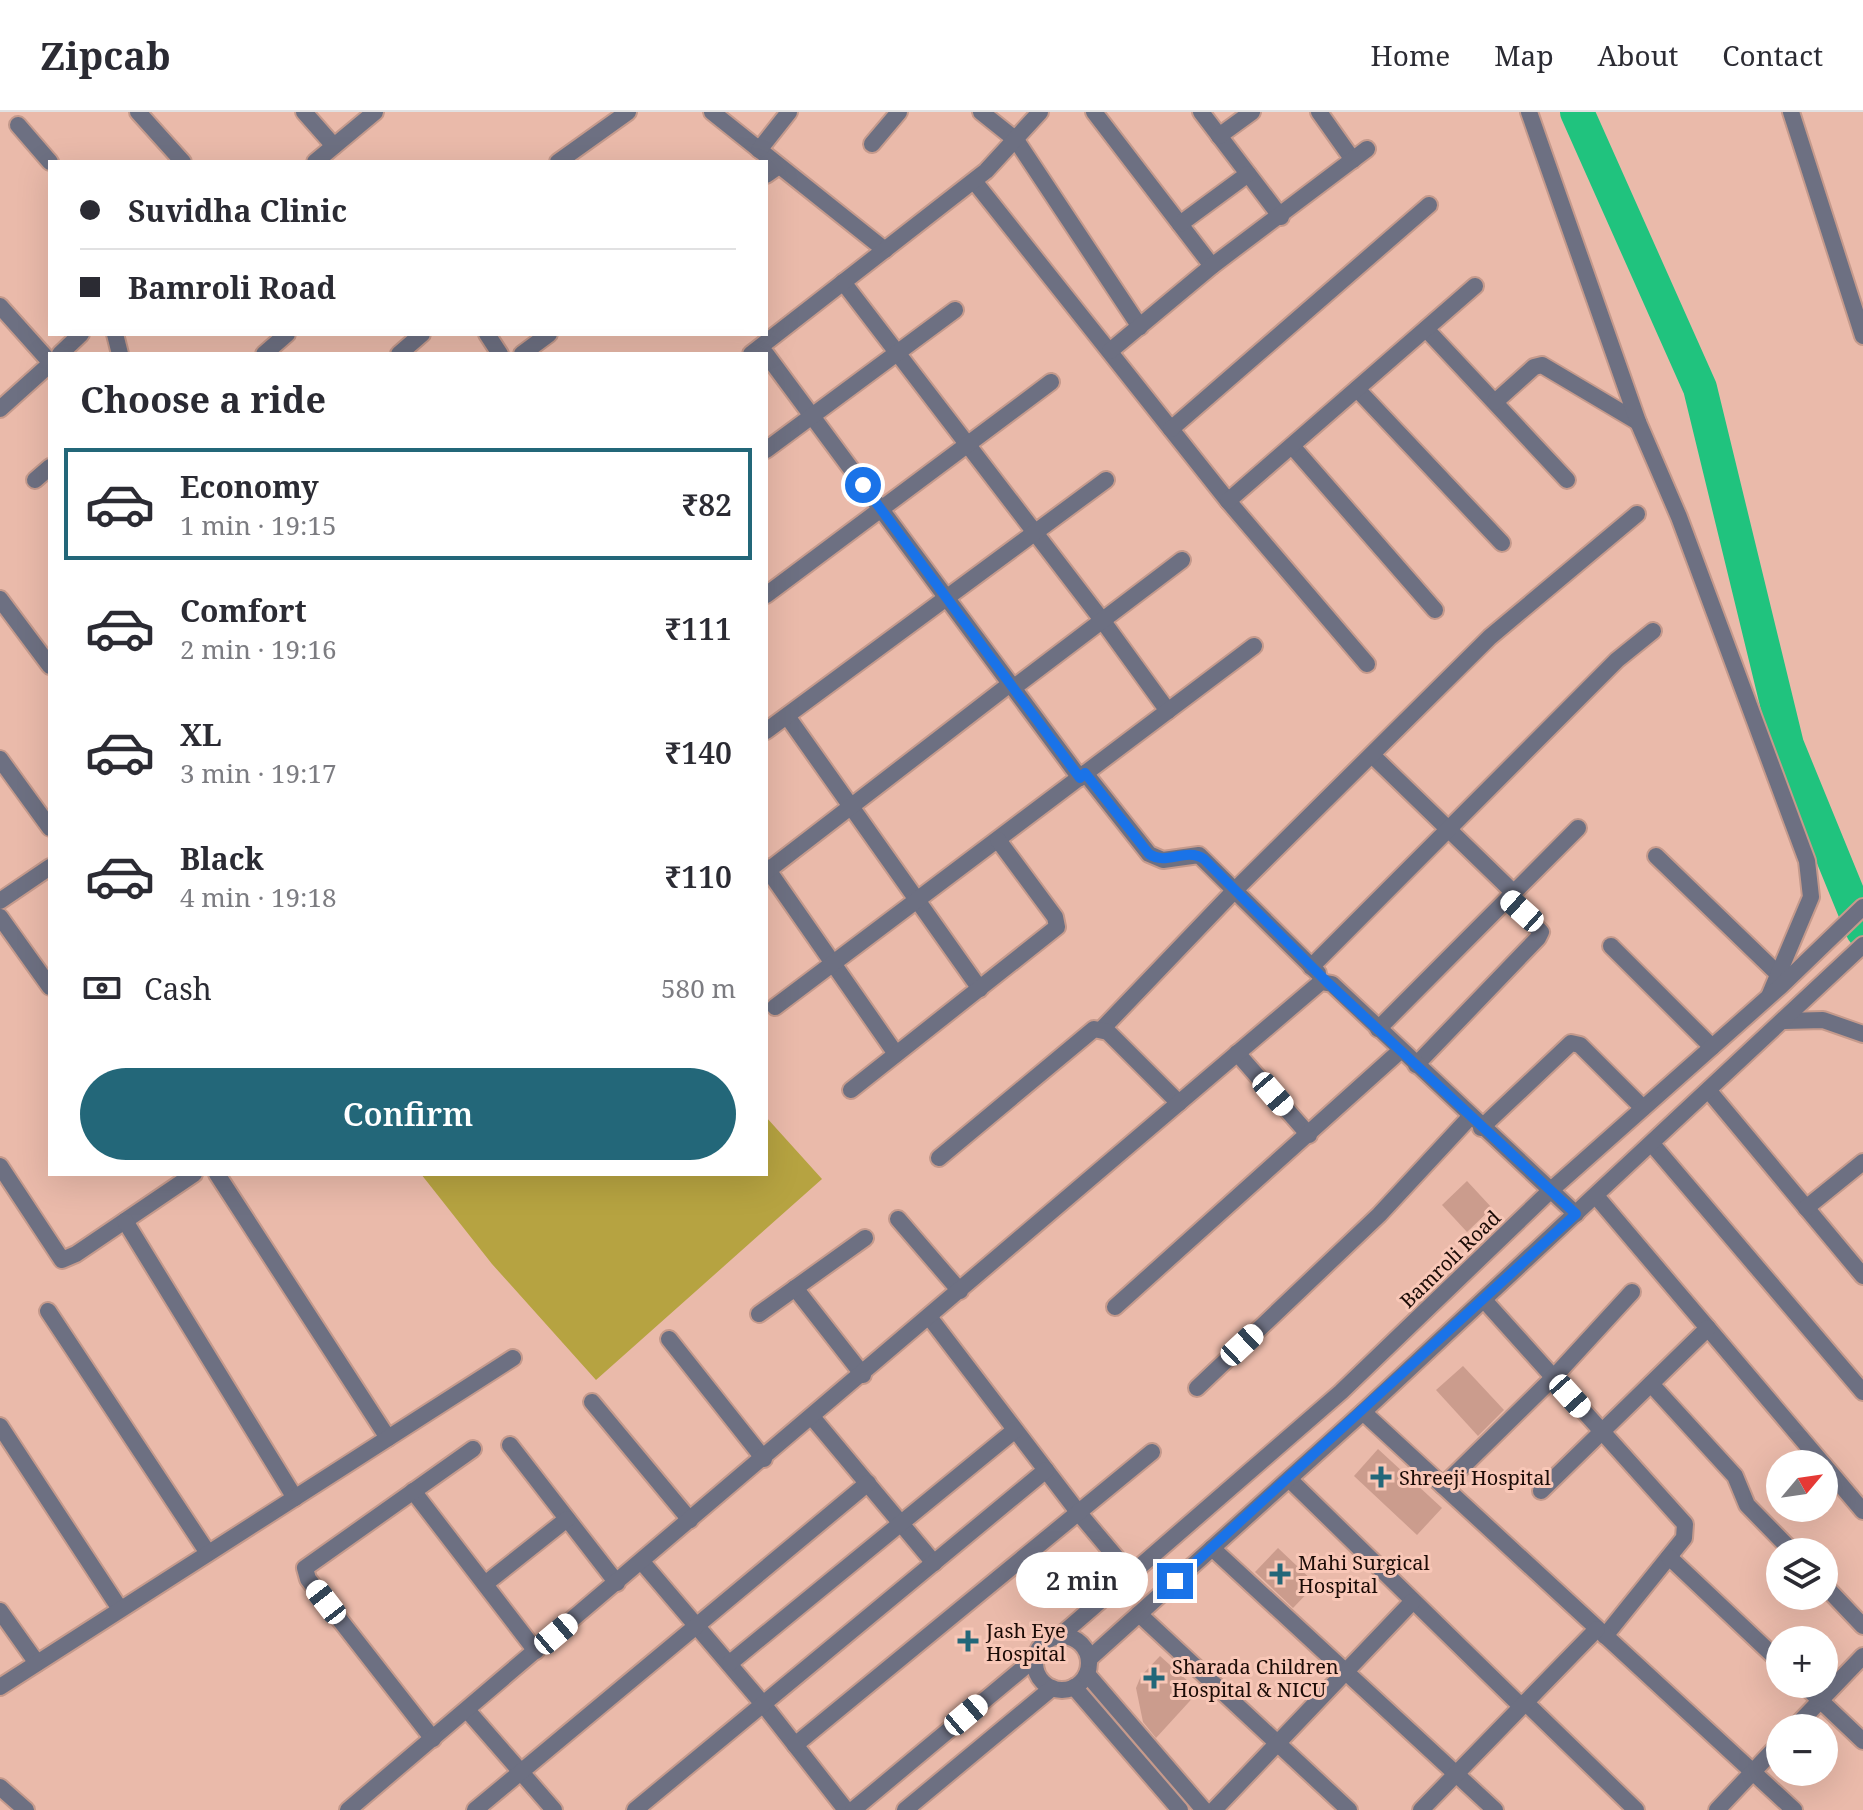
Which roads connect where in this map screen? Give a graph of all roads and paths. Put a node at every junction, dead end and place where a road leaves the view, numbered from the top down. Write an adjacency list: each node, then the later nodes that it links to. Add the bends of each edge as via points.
1 (138, 112): 24 (street)
2 (304, 112): 20 (street)
3 (375, 112): 20 (street)
4 (628, 112): 26 (street)
5 (712, 112): 22 (street)
6 (789, 112): 22 (street)
7 (899, 112): 19 (street)
8 (981, 112): 18 (street)
9 (1040, 112): 18 (street)
10 (1094, 112): 34 (street)
11 (1201, 112): 17 (street)
12 (1252, 112): 17 (street)
13 (1319, 112): 28 (street)
14 (1529, 112): 61 (street)
15 (1791, 112): 46 (street)
16 (18, 125): 23 (street)
17 (1219, 136): 30 (street)
18 (1016, 140): 31 (street); 41 (street)
19 (872, 144)
20 (334, 146): 25 (street)
21 (1367, 149): 28 (street)
22 (759, 150): 27 (street)
23 (48, 160)
24 (181, 160)
25 (317, 160)
26 (561, 160)
27 (765, 160)
28 (1353, 160): 33 (street)
29 (772, 171): 35 (street)
30 (1248, 174): 33 (street); 34 (street)
31 (974, 181): 35 (street); 47 (street)
32 (1429, 205): 62 (street)
33 (1281, 217): 36 (street)
34 (1180, 224): 36 (street)
35 (885, 250): 37 (street)
36 (1212, 266): 41 (street)
37 (843, 282): 51 (street); 52 (street)
38 (1475, 286): 42 (street)
39 (0, 306): 53 (street)
40 (955, 310): 52 (street)
41 (1140, 327): 47 (street)
42 (1426, 329): 57 (street); 58 (street)
43 (79, 336): 48 (street)
44 (420, 336): 49 (street)
45 (546, 336): 50 (street)
46 (1863, 336)
47 (1110, 351): 62 (street)
48 (62, 352)
49 (401, 352)
50 (525, 352)
51 (761, 352)
52 (896, 354): 60 (street); 63 (street)
53 (48, 361)
54 (768, 361): 60 (street)
55 (48, 365): 59 (street)
56 (1051, 382): 63 (street)
57 (1357, 389): 64 (street); 74 (street)
58 (1495, 402): 61 (street, via 1542,365); 69 (street)
59 (0, 409)
60 (812, 417): 65 (street); 71 (street)
61 (1638, 422): 112 (street, via 1679,517 1807,861 1811,897)
62 (1171, 429): 70 (street)
63 (967, 444): 71 (street); 73 (street)
64 (1292, 446): 70 (street); 79 (street)
65 (768, 449)
66 (48, 469): 67 (street)
67 (35, 480)
68 (1106, 480): 73 (street)
69 (1567, 480)
70 (1228, 501): 84 (street)
71 (880, 508): 76 (street); 77 (street)
72 (1637, 514): 88 (street, via 1490,637)
73 (1035, 532): 77 (street); 80 (street)
74 (1502, 543)
75 (1182, 560): 80 (street)
76 (768, 593)
77 (946, 597): 85 (street); 87 (street)
78 (0, 599): 83 (street)
79 (1435, 610)
80 (1102, 620): 85 (street); 86 (street)
81 (1653, 631): 93 (street, via 1617,660)
82 (1254, 646): 86 (street)
83 (48, 663)
84 (1367, 664)
85 (1012, 686): 90 (street); 91 (street)
86 (1168, 711): 90 (street)
87 (773, 722): 91 (street)
88 (1373, 756): 93 (street); 100 (street)
89 (0, 759): 92 (street)
90 (1082, 776): 95 (street); 100 (street, via 1149,854 1163,860 1199,855)
91 (852, 806): 98 (street); 102 (street)
92 (48, 825)
93 (1450, 828): 101 (street); 109 (street)
94 (1578, 828): 101 (street)
95 (998, 840): 102 (street); 113 (street, via 1057,927)
96 (1656, 856): 112 (street)
97 (48, 868): 103 (street)
98 (768, 869)
99 (768, 871): 108 (street)
100 (1235, 890): 109 (street); 116 (street)
101 (1511, 895): 117 (street); 123 (street, via 1539,928 1538,938)
102 (919, 899): 108 (street); 113 (street)
103 (0, 901)
104 (1863, 907): 112 (street, Bamroli Road)
105 (0, 917): 111 (street)
106 (1863, 945): 115 (street)
107 (1611, 946): 119 (street)
108 (833, 963): 114 (street); 122 (street)
109 (1311, 967): 110 (street)
110 (1327, 982): 117 (street); 121 (street, via 1314,986)
111 (48, 984)
112 (1776, 985): 119 (street, Bamroli Road)
113 (980, 989): 122 (street)
114 (775, 1007)
115 (1789, 1016): 118 (street, via 1823,1020); 125 (street)
116 (1102, 1029): 126 (street); 131 (street, via 1087,1034)
117 (1378, 1029): 120 (street)
118 (1863, 1034)
119 (1712, 1047): 127 (street, Bamroli Road)
120 (1400, 1051): 123 (street); 129 (street)
121 (1237, 1053): 126 (street); 129 (street)
122 (896, 1054): 124 (street)
123 (1416, 1065): 128 (street)
124 (851, 1090)
125 (1709, 1091): 130 (street); 138 (street)
126 (1179, 1103): 145 (street)
127 (1643, 1108): 128 (street, via 1580,1045 1571,1043); 136 (street, Bamroli Road)
128 (1475, 1123): 136 (street); 158 (street)
129 (1309, 1135): 148 (street)
130 (1652, 1144): 137 (street); 159 (street)
131 (939, 1158)
132 (1863, 1162): 138 (street)
133 (0, 1166): 141 (street, via 62,1260)
134 (189, 1176): 141 (street)
135 (218, 1176): 166 (street)
136 (1551, 1190): 139 (street); 191 (street, Bamroli Road, via 1341,1392)
137 (1596, 1196): 139 (street); 152 (street)
138 (1806, 1208): 143 (street)
139 (1576, 1214): 147 (street)
140 (898, 1219): 145 (street)
141 (125, 1221): 179 (street)
142 (865, 1238): 144 (street)
143 (1860, 1267)
144 (795, 1288): 150 (street); 155 (street)
145 (960, 1291): 151 (street)
146 (1632, 1292): 156 (street)
147 (1484, 1300): 156 (street); 161 (street)
148 (1115, 1307)
149 (48, 1311): 187 (street)
150 (759, 1314)
151 (930, 1318): 155 (street); 164 (street)
152 (1708, 1328): 157 (street); 169 (street)
153 (669, 1339): 171 (street)
154 (513, 1358): 166 (street)
155 (863, 1375): 162 (street)
156 (1554, 1377): 165 (street); 176 (street)
157 (1651, 1384): 165 (street); 185 (street, via 1735,1476 1747,1505)
158 (1197, 1388)
159 (1863, 1392)
160 (592, 1402): 183 (street)
161 (1363, 1412): 173 (street); 176 (street)
162 (812, 1417): 171 (street); 175 (street)
163 (0, 1426): 196 (street)
164 (1015, 1430): 172 (street); 184 (street)
165 (1602, 1432): 178 (street); 188 (street, via 1685,1524 1684,1538)
166 (388, 1438): 179 (street)
167 (510, 1445): 182 (street)
168 (473, 1449): 177 (street)
169 (1812, 1450)
170 (1152, 1452): 181 (street)
171 (764, 1459): 183 (street)
172 (1046, 1470): 181 (street); 190 (street)
173 (1289, 1479): 186 (street); 195 (street)
174 (1838, 1481): 180 (street)
175 (868, 1483): 184 (street); 199 (street)
176 (1443, 1486): 201 (street)
177 (413, 1491): 193 (street); 219 (street, via 308,1563 305,1573)
178 (1541, 1491)
179 (295, 1498): 187 (street)
180 (1863, 1511)
181 (1078, 1512): 191 (street); 222 (street)
182 (567, 1519): 192 (street); 193 (street)
183 (690, 1520): 189 (street)
184 (901, 1523): 190 (street); 208 (street)
185 (1779, 1538)
186 (1212, 1548): 198 (street); 210 (street)
187 (208, 1553): 196 (street)
188 (1669, 1557): 201 (street); 203 (street)
189 (642, 1562): 192 (street); 199 (street)
190 (934, 1563): 215 (street)
191 (1131, 1575): 202 (street, Bamroli Road)
192 (617, 1583): 204 (street)
193 (485, 1584): 204 (street)
194 (1838, 1600): 200 (street)
195 (1413, 1601): 210 (street); 216 (street)
196 (120, 1609): 207 (street)
197 (0, 1611): 207 (street)
198 (1139, 1614): 209 (street); 221 (street)
199 (698, 1625): 208 (street); 224 (street)
200 (1863, 1626)
201 (1601, 1632): 216 (street); 226 (street)
202 (1061, 1635): 206 (street, via 1042,1643); 209 (street, via 1080,1642)
203 (1766, 1649)
204 (536, 1651): 217 (street)
205 (1863, 1656): 214 (street)
206 (1034, 1659): 213 (street, via 1037,1675); 234 (street)
207 (37, 1663): 211 (street)
208 (730, 1663): 215 (street)
209 (1088, 1666): 212 (street); 237 (street)
210 (1345, 1671): 221 (street); 225 (street)
211 (0, 1687)
212 (1074, 1687): 213 (street); 236 (street)
213 (1052, 1688): 235 (street)
214 (1820, 1700): 218 (street); 220 (street)
215 (763, 1704): 222 (street); 232 (street)
216 (1523, 1704): 225 (street); 242 (street)
217 (467, 1710): 219 (street); 224 (street)
218 (1807, 1714)
219 (433, 1739): 229 (street)
220 (1863, 1741)
221 (1277, 1743): 238 (street); 239 (street)
222 (795, 1745): 233 (street)
223 (1766, 1759): 226 (street)
224 (521, 1772): 230 (street); 231 (street)
225 (1456, 1773): 240 (street); 241 (street)
226 (1753, 1773): 243 (street); 244 (street)
227 (0, 1787): 228 (street)
228 (26, 1810)
229 (348, 1810)
230 (475, 1810)
231 (554, 1810)
232 (635, 1810)
233 (846, 1810)
234 (853, 1810)
235 (905, 1810)
236 (1180, 1810)
237 (1204, 1810)
238 (1214, 1810)
239 (1349, 1810)
240 (1421, 1810)
241 (1495, 1810)
242 (1636, 1810)
243 (1717, 1810)
244 (1794, 1810)

